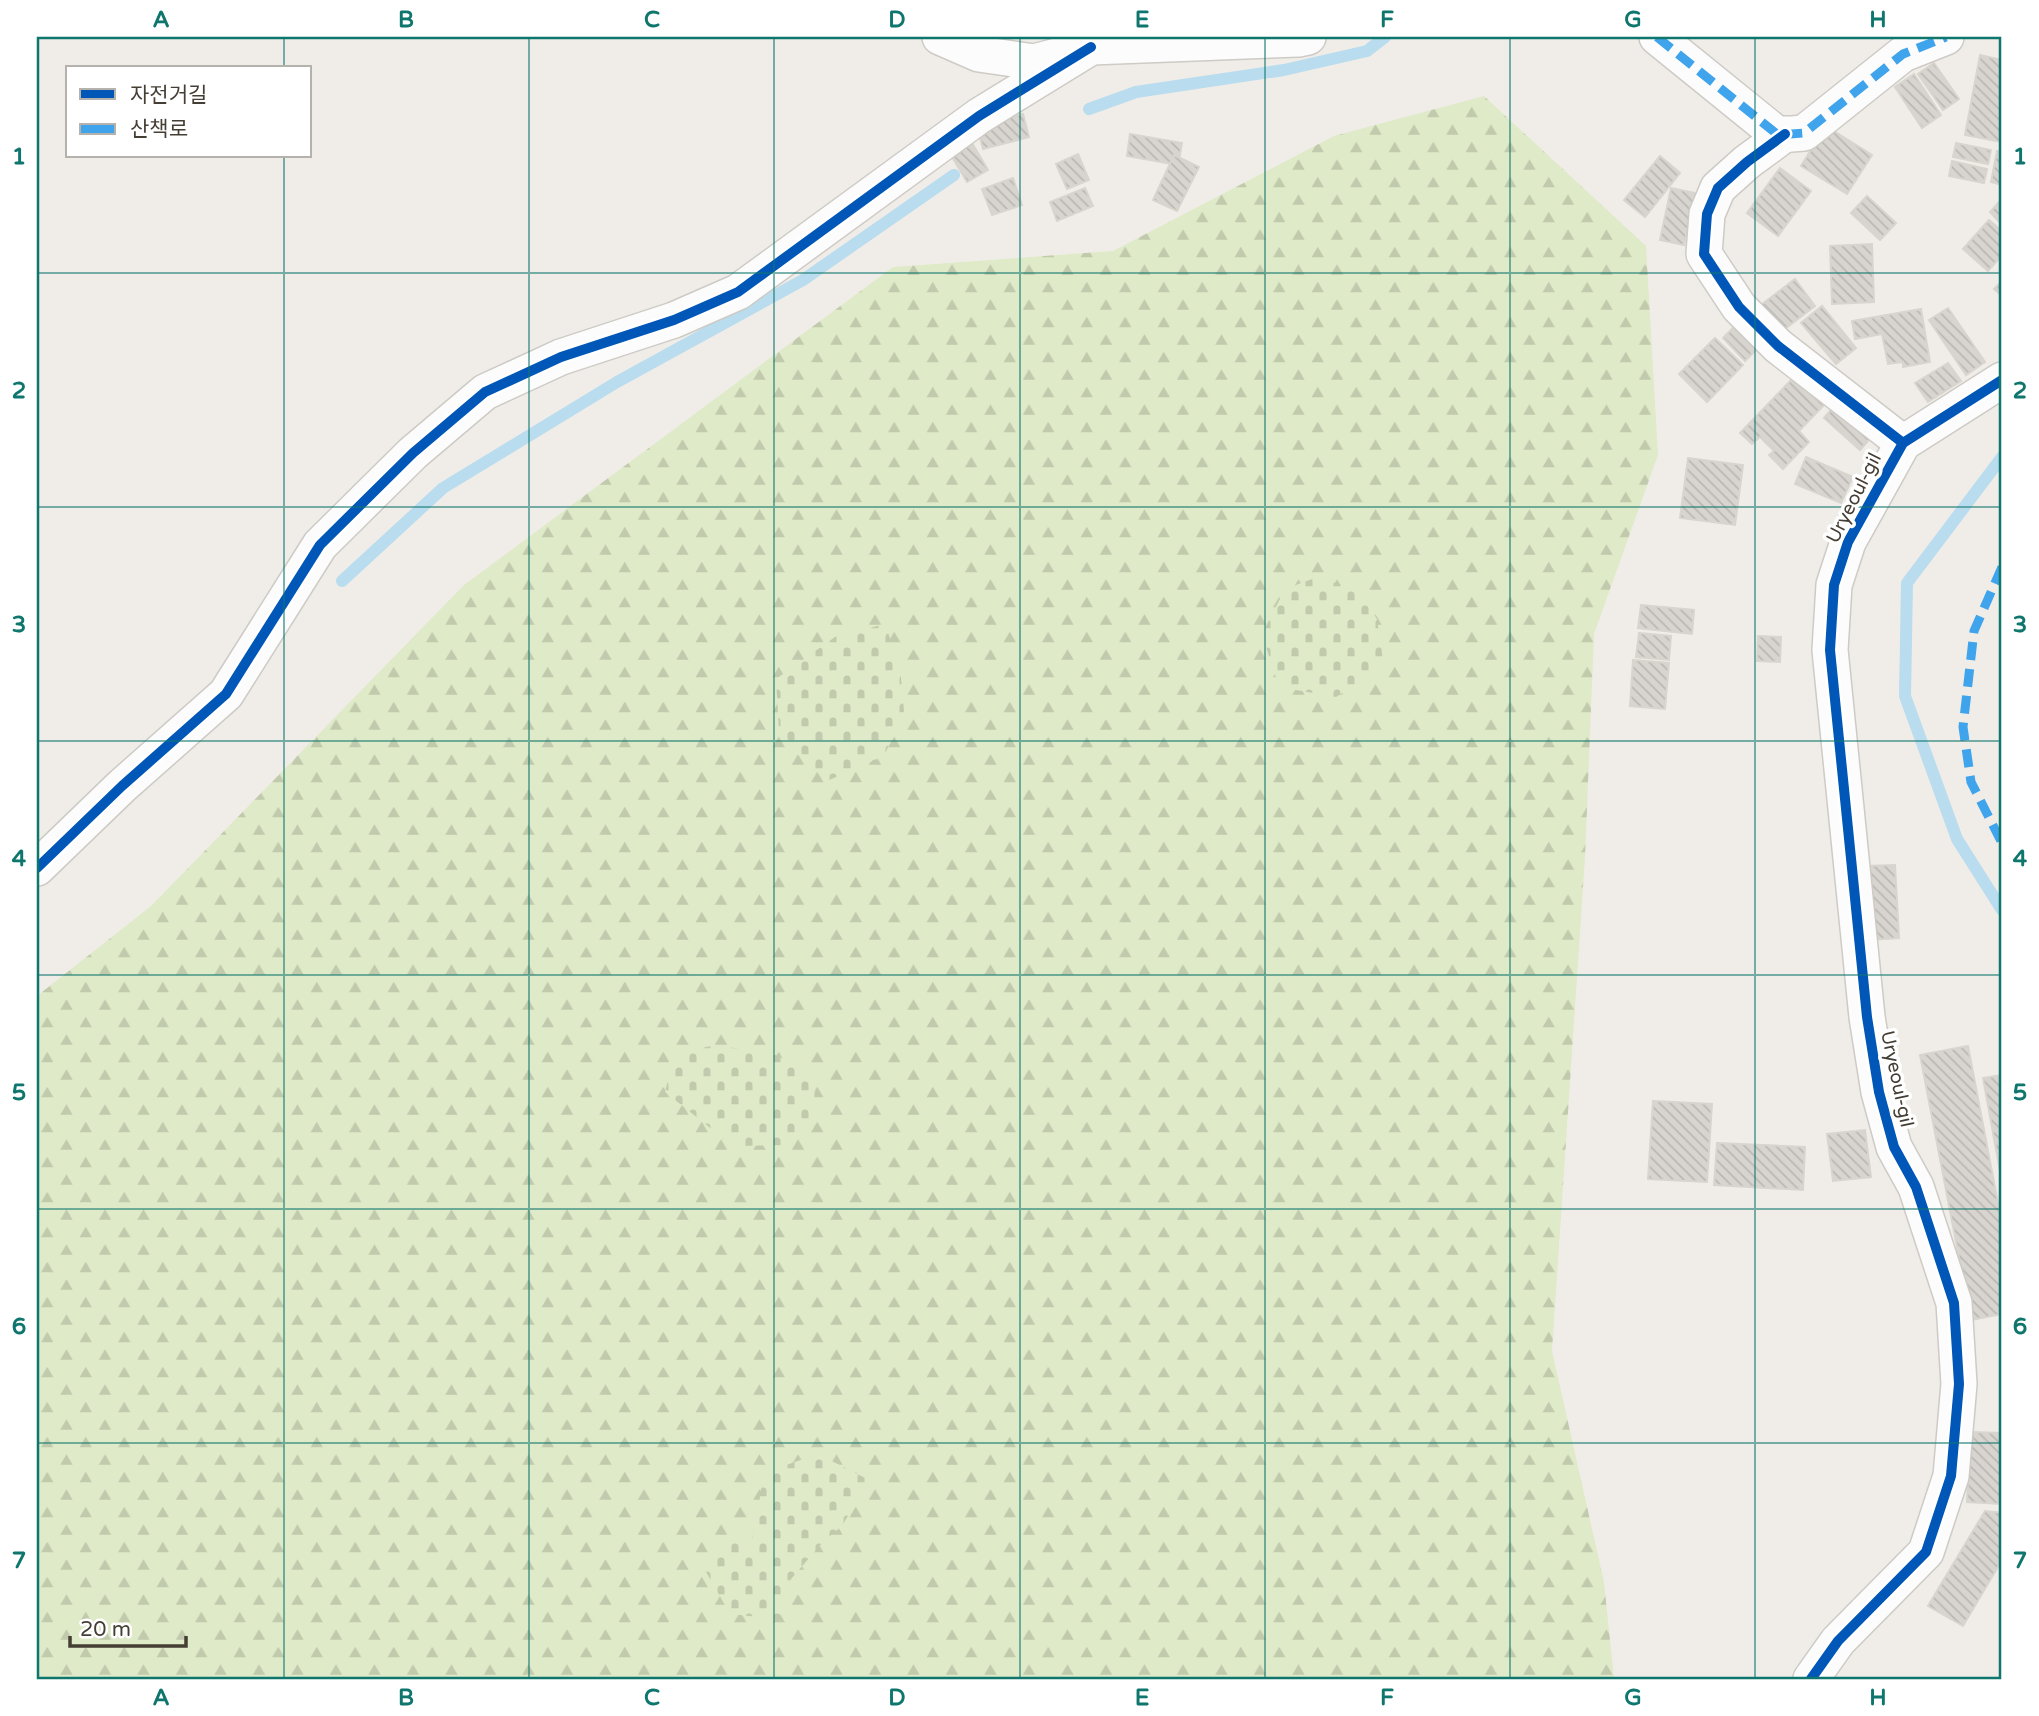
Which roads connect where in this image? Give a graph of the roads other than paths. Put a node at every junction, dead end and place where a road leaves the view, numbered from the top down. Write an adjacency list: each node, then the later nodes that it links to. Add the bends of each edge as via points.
1 (940, 37): 5 (street, via 979,54 1034,62)
2 (1308, 37): 5 (street)
3 (1657, 37): 6 (street, via 1779,135)
4 (1946, 37): 6 (street, Uryeoul-gil, via 1903,54 1804,134)
5 (1091, 47): 9 (street, via 979,116 738,292 674,320 561,357 485,392 413,453 320,545 226,694)
6 (1785, 134): 8 (street, Uryeoul-gil, via 1718,188 1707,214 1704,254 1739,307 1778,346)
7 (2002, 380): 8 (street, Uryeoul-gil)
8 (1903, 443): 10 (street, Uryeoul-gil, via 1848,542 1833,585 1830,650 1867,1017 1879,1092 1894,1147 1916,1187 1954,1303 1959,1384 1951,1476 1926,1552 1838,1642)
9 (37, 867)
10 (1811, 1679)

